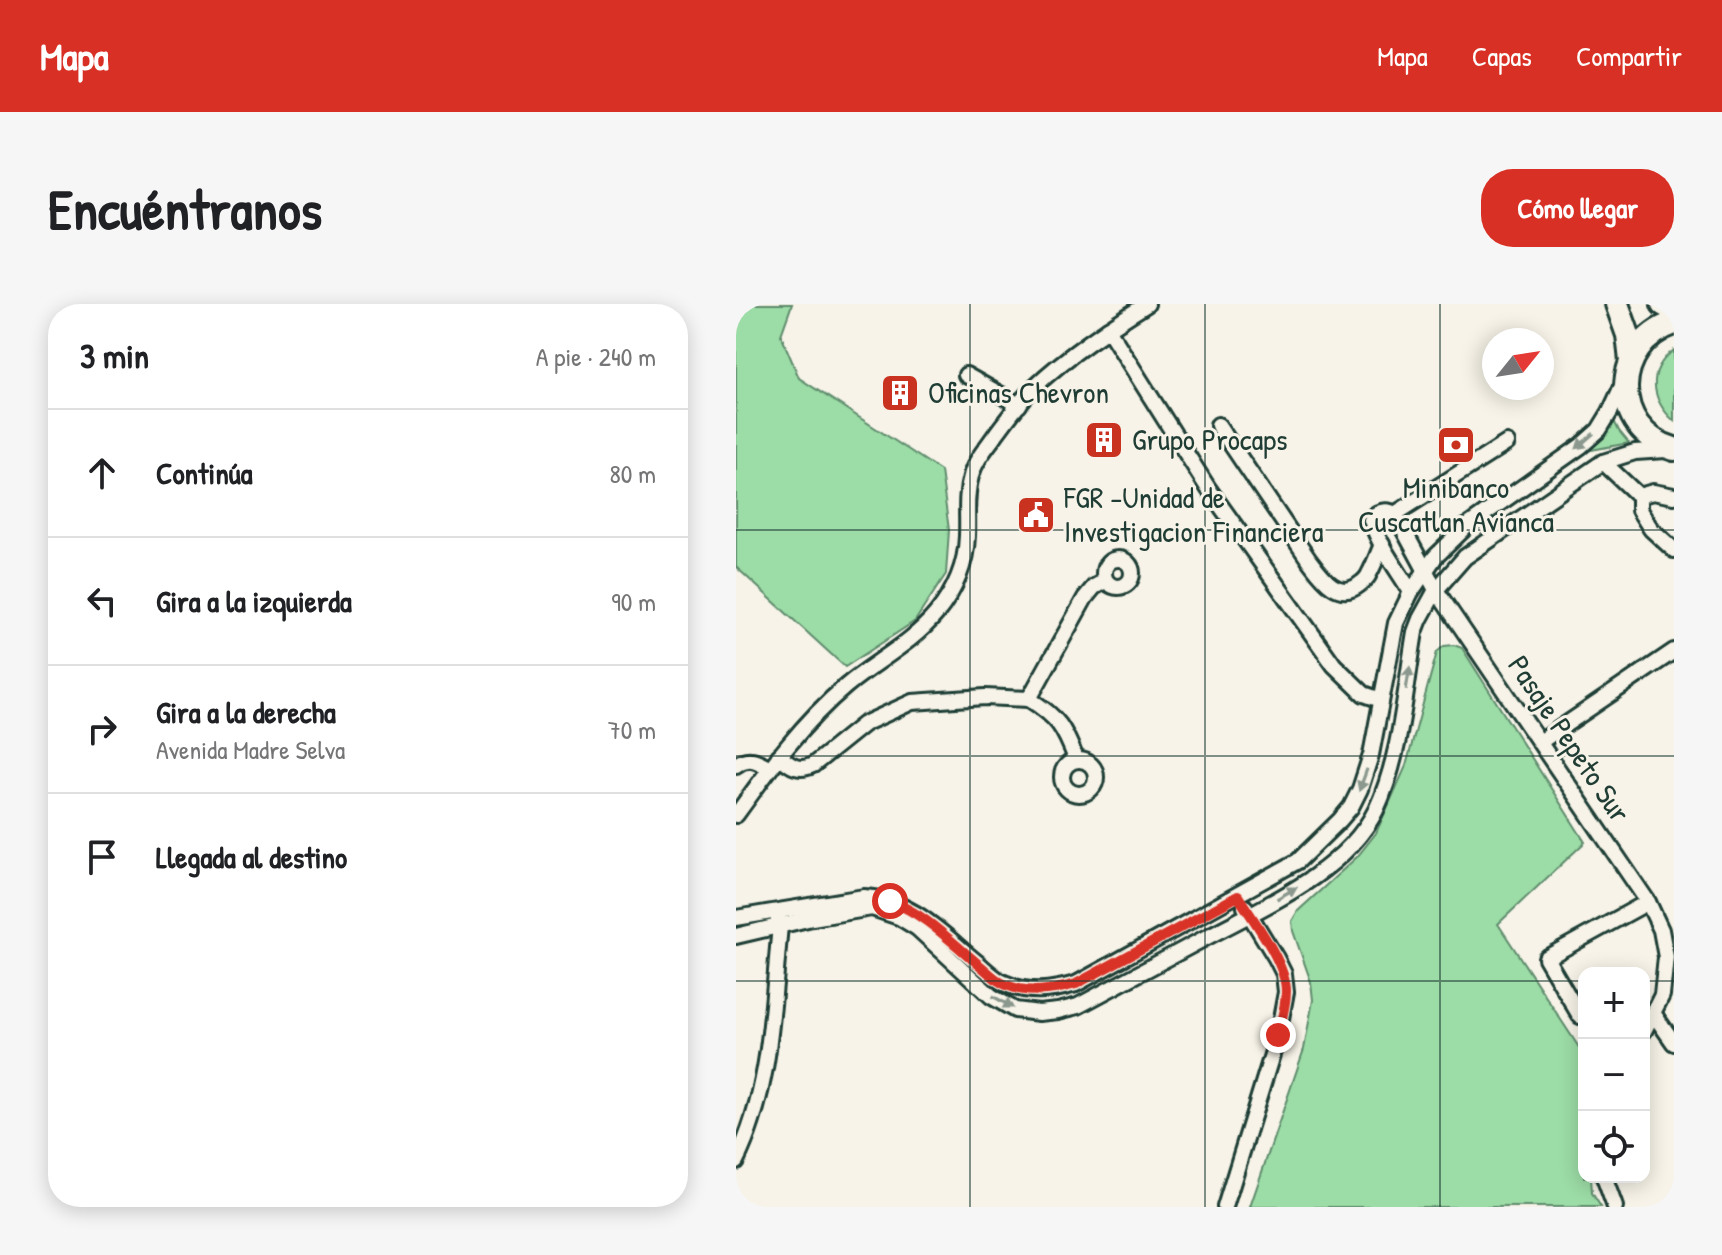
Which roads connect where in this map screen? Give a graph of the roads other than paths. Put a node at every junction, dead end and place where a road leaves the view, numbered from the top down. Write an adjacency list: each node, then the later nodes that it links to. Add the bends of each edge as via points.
1 (1147, 304): 6 (street)
2 (1617, 304): 7 (highway, via 1628,335)
3 (1663, 304): 4 (highway)
4 (1674, 310)
5 (1674, 323): 7 (highway, via 1647,338)
6 (1108, 329): 9 (street, via 1066,359); 25 (street, via 1208,488 1334,665 1364,694)
7 (1629, 369): 12 (highway, via 1626,392 1639,425); 19 (street, one-way to 19, via 1599,430 1466,527)
8 (966, 375): 9 (street)
9 (1019, 405): 28 (street, via 971,474 962,570 936,614 825,705)
10 (1218, 425): 17 (street, via 1333,588 1354,589 1364,581)
11 (1507, 443): 16 (street)
12 (1674, 450): 13 (street, via 1635,452)
13 (1603, 462): 14 (street); 21 (street, via 1465,557)
14 (1639, 496): 15 (street); 18 (street, via 1639,510 1651,529)
15 (1674, 496)
16 (1395, 514): 17 (street, via 1386,511 1371,520); 19 (street, Pasaje Pepeto Sur)
17 (1382, 544): 22 (street)
18 (1674, 550)
19 (1425, 571): 21 (street, Pasaje Pepeto Sur); 22 (street)
20 (1105, 581): 24 (street, via 1085,598)
21 (1436, 590): 26 (street, Pasaje Pepeto Sur); 33 (street, one-way to 21, via 1331,865 1375,812 1400,726 1415,632)
22 (1411, 592): 25 (street, via 1396,623)
23 (1674, 651): 26 (street)
24 (1029, 699): 27 (street, via 1050,712 1065,731); 28 (street, via 912,702 864,724 805,769)
25 (1381, 700): 31 (street, one-way to 31, via 1373,747 1351,807 1298,861)
26 (1540, 742): 32 (street, Pasaje Pepeto Sur)
27 (1076, 759)
28 (774, 762): 29 (street, via 750,759); 30 (street)
29 (736, 765)
30 (736, 815)
31 (1238, 896): 33 (street); 35 (street, via 1076,984 1041,991 1001,983 922,916 890,901 864,897)
32 (1648, 902): 37 (street, Pasaje Pepeto Sur, via 1661,930); 38 (street, via 1546,958)
33 (1249, 914): 35 (street, one-way to 33, via 872,908 891,914 917,928 991,996 1015,1010 1039,1013 1078,1006); 44 (street, via 1284,974 1286,992 1278,1035)
34 (736, 918): 35 (street)
35 (778, 918): 36 (street); 42 (street, via 767,1060 748,1136)
36 (736, 936)
37 (1668, 993): 39 (street, Pasaje Pepeto Sur)
38 (1578, 1013)
39 (1653, 1013): 40 (street, Pasaje Pepeto Sur); 41 (street)
40 (1650, 1019)
41 (1674, 1043)
42 (736, 1161)
43 (1606, 1183): 45 (street)
44 (1225, 1207)
45 (1615, 1207)

